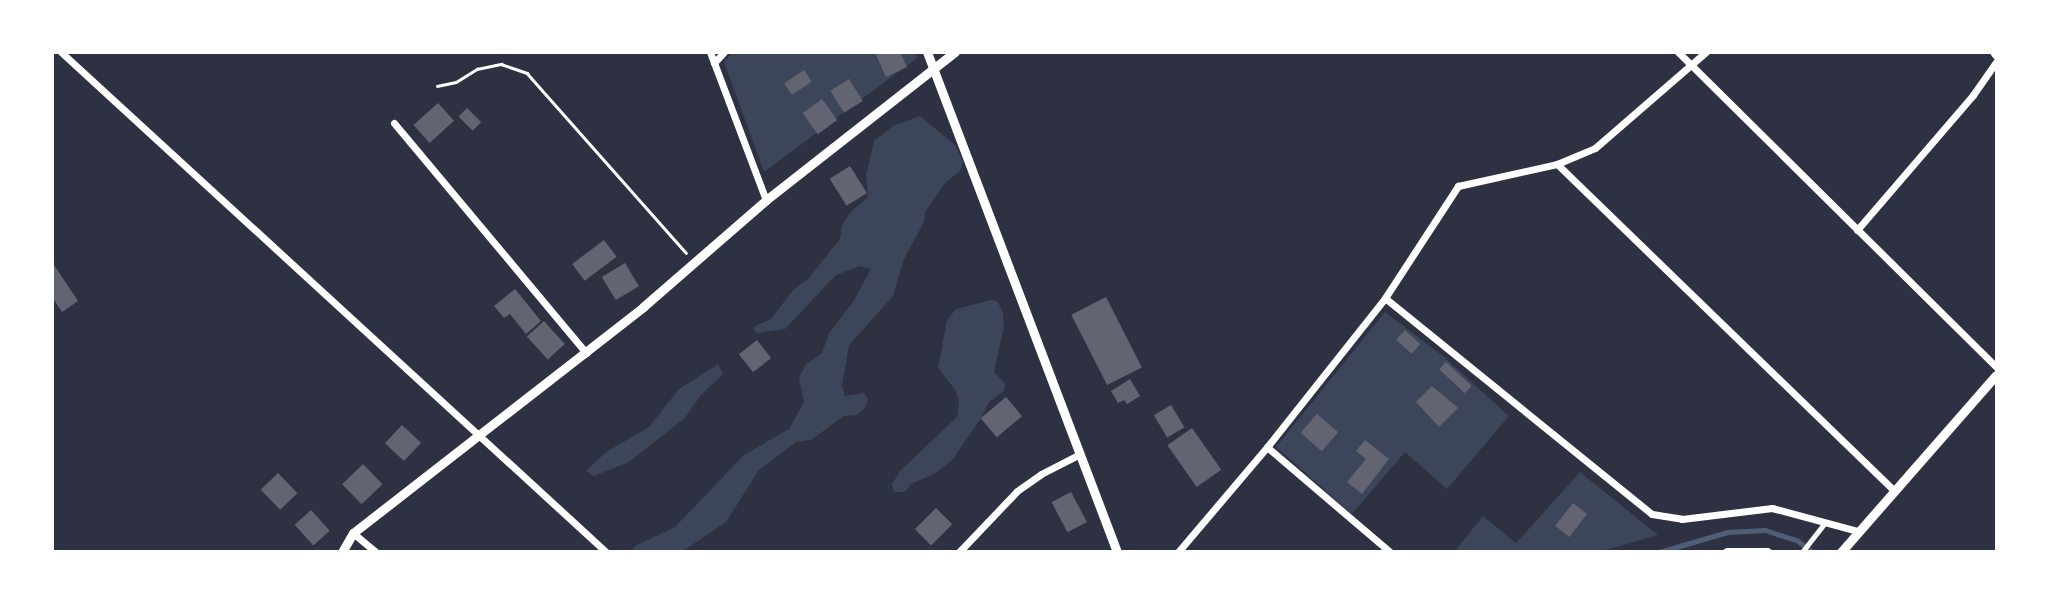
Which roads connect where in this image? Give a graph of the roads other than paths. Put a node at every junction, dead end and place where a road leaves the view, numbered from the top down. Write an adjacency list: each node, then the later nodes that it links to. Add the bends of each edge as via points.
1 (61, 52): 20 (street)
2 (710, 52): 9 (street)
3 (724, 52): 9 (street)
4 (927, 52): 11 (street)
5 (955, 52): 11 (street)
6 (1678, 52): 10 (street)
7 (1706, 52): 10 (street)
8 (1997, 62): 15 (street)
9 (714, 63): 14 (street)
10 (1689, 67): 13 (street, via 1595,148); 15 (street)
11 (933, 70): 14 (street); 22 (street)
12 (394, 123): 17 (street)
13 (1557, 164): 16 (street, via 1458,186); 23 (street)
14 (766, 200): 17 (street)
15 (1857, 230): 18 (street)
16 (1385, 298): 21 (street); 24 (street, via 1652,514 1682,519 1772,508)
17 (586, 353): 20 (street)
18 (1997, 367)
19 (1997, 375): 23 (street)
20 (478, 438): 26 (street); 29 (street)
21 (1268, 447): 32 (street); 33 (street)
22 (1078, 455): 30 (street, via 1017,491); 31 (street)
23 (1894, 491): 25 (street)
24 (1824, 524): 25 (street); 36 (street)
25 (1858, 531): 37 (street)
26 (353, 533): 27 (street); 28 (street)
27 (342, 551)
28 (376, 551)
29 (606, 551)
30 (960, 551)
31 (1117, 551)
32 (1178, 551)
33 (1390, 551)
34 (1727, 551): 35 (street)
35 (1767, 551)
36 (1802, 551)
37 (1842, 551)

